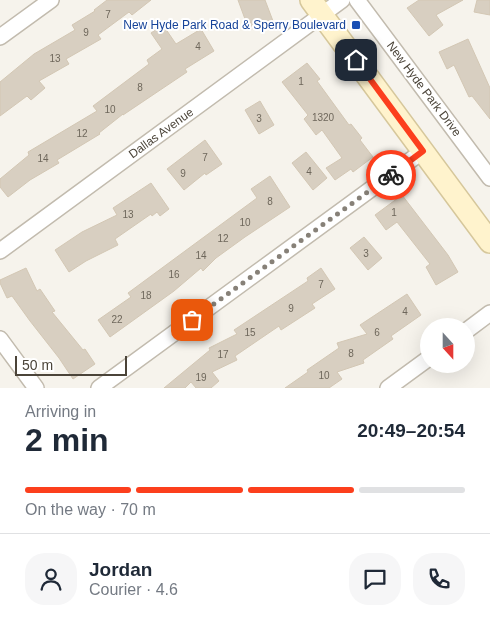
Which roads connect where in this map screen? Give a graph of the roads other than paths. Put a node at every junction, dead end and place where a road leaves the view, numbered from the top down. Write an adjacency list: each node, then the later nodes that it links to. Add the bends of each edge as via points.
1 (51, 0): 5 (street)
2 (342, 0): 4 (street, Dallas Avenue)
3 (358, 0): 7 (street, New Hyde Park Drive)
4 (316, 7): 6 (main road); 9 (street, Dallas Avenue)
5 (0, 37)
6 (423, 151): 8 (main road); 15 (street)
7 (490, 178)
8 (490, 242)
9 (0, 251)
10 (490, 313): 11 (street)
11 (475, 324)
12 (0, 339): 14 (street)
13 (420, 365): 16 (street)
14 (36, 388)
15 (100, 388)
16 (388, 388)

